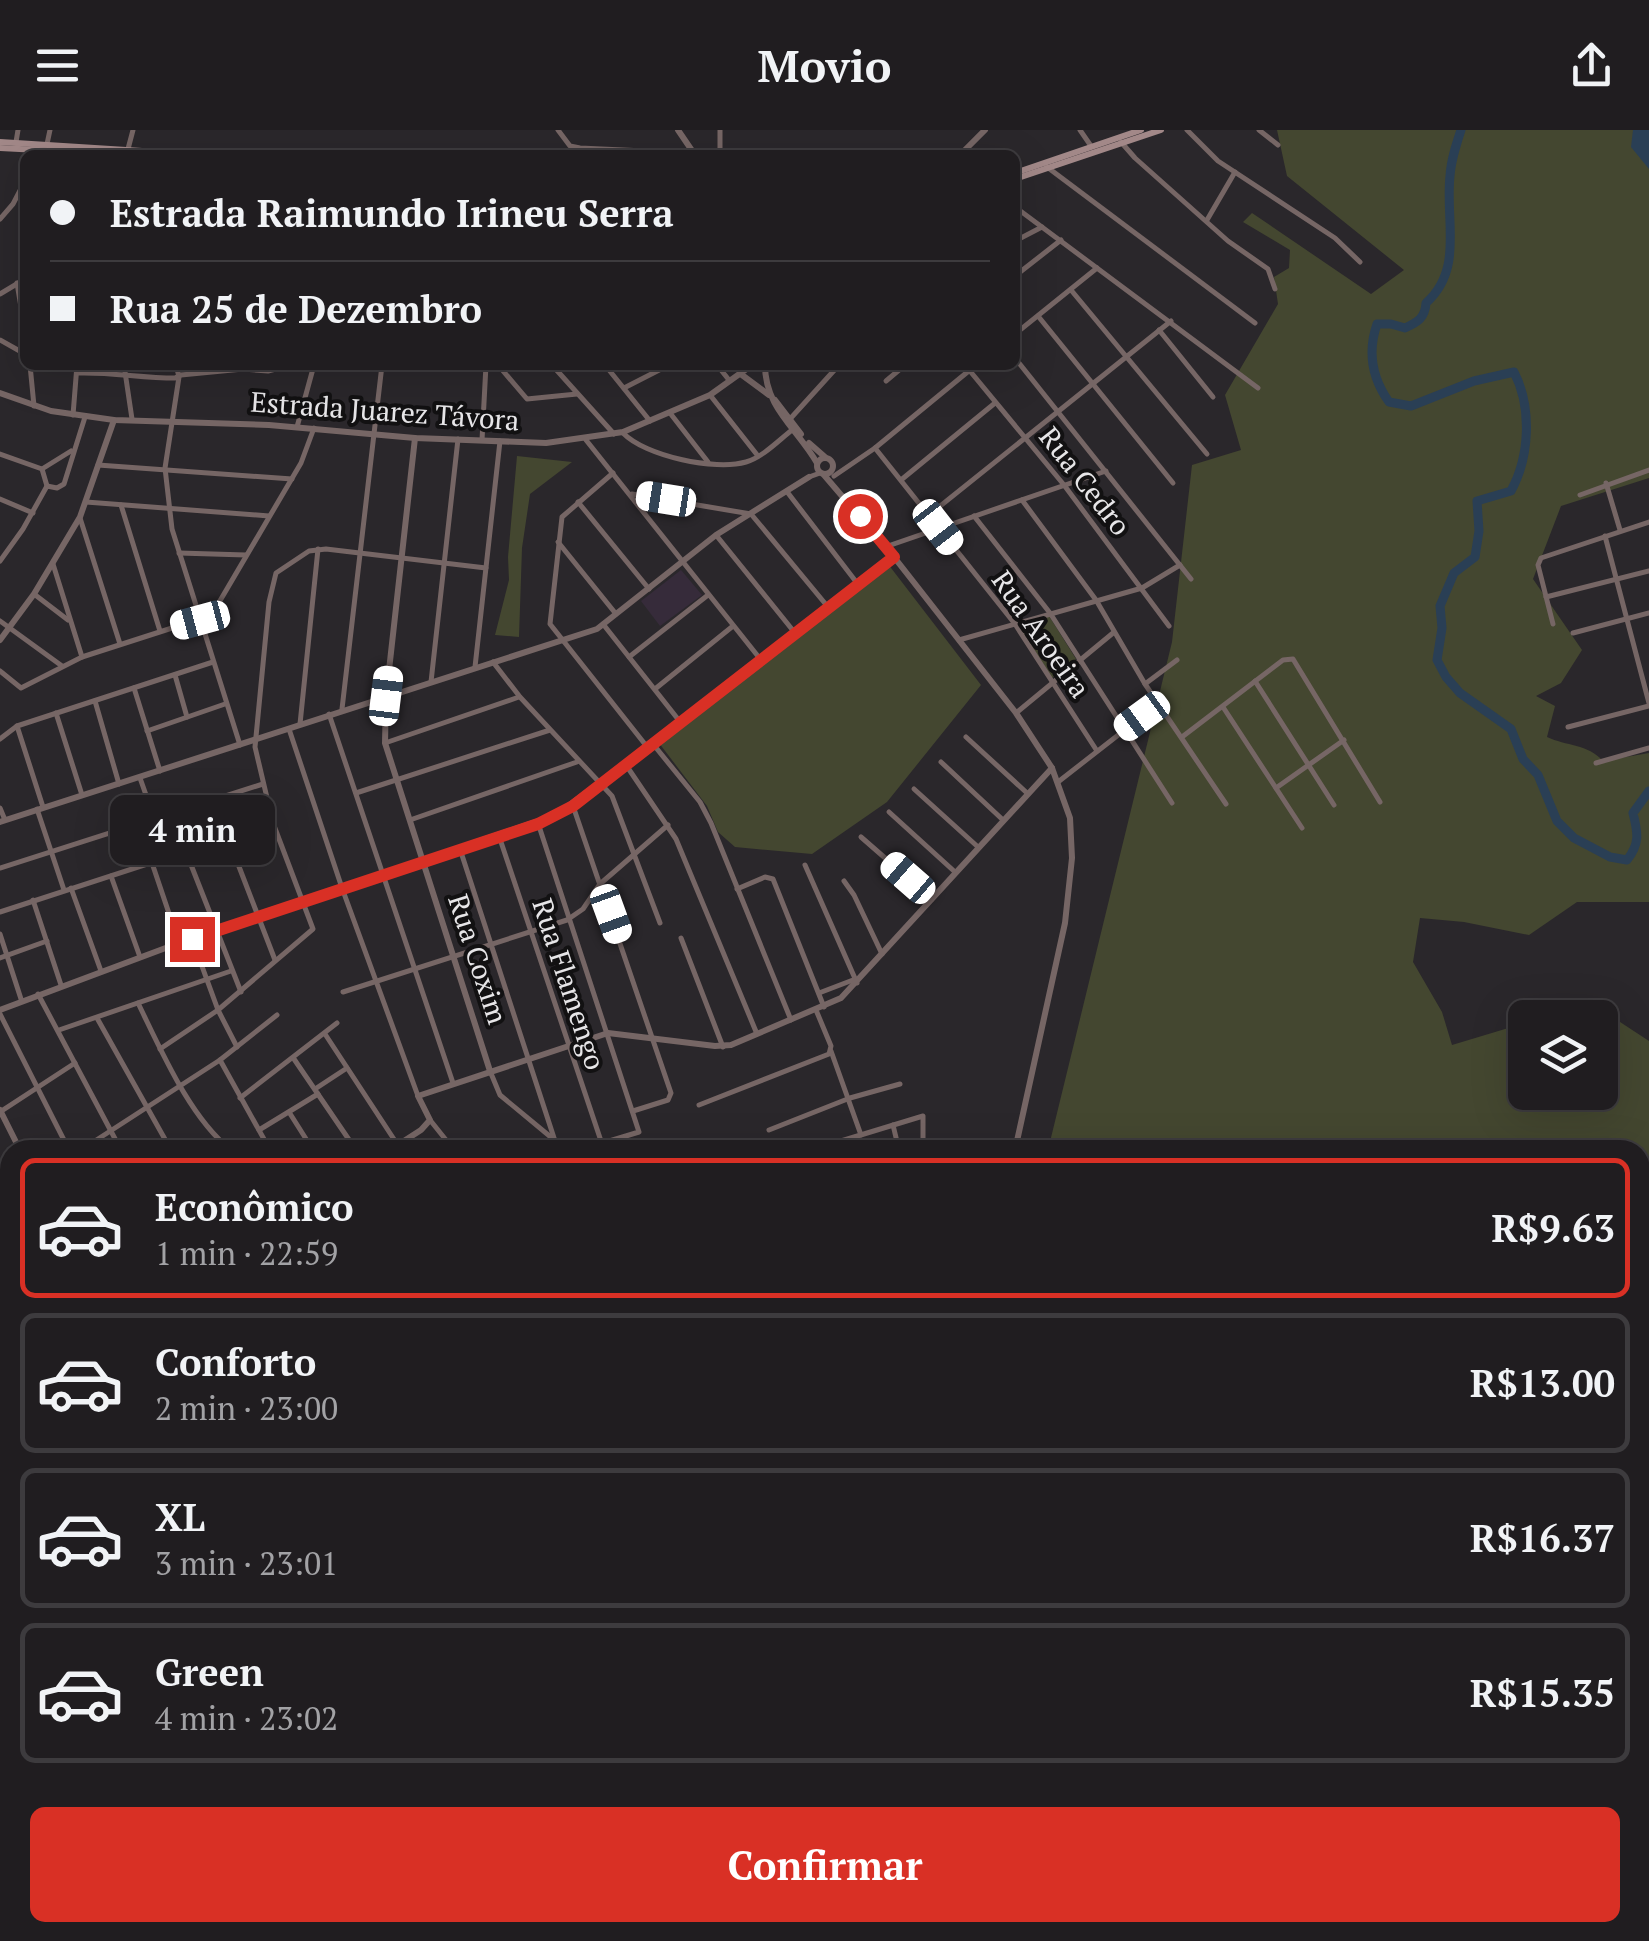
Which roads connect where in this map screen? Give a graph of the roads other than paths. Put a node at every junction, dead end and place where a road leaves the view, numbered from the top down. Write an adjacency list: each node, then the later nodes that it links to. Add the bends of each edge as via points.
1 (18, 130): 10 (street)
2 (50, 130): 16 (street)
3 (558, 130): 17 (street, via 570,146)
4 (985, 130): 18 (street)
5 (1080, 130): 14 (street)
6 (1140, 130): 14 (main road)
7 (1161, 130): 11 (main road)
8 (1186, 130): 20 (street)
9 (1259, 130): 13 (street)
10 (16, 142): 12 (main road); 15 (main road)
11 (1121, 142): 19 (main road); 26 (street)
12 (0, 145): 15 (main road)
13 (1278, 145)
14 (1091, 146): 21 (main road)
15 (27, 149): 16 (main road)
16 (46, 150)
17 (630, 150)
18 (965, 150)
19 (1047, 167): 22 (main road); 41 (street)
20 (1235, 172): 26 (street); 30 (street)
21 (1020, 174)
22 (1020, 175)
23 (20, 191): 25 (street)
24 (1020, 211): 27 (street)
25 (0, 219)
26 (1207, 220): 35 (street, via 1268,269)
27 (1042, 227): 28 (street); 29 (street)
28 (1020, 238)
29 (1061, 240): 31 (street); 32 (street)
30 (1360, 262)
31 (1098, 268): 36 (street); 40 (street)
32 (1020, 272)
33 (20, 282): 34 (street)
34 (17, 283): 37 (street); 38 (street)
35 (1275, 289)
36 (1071, 290): 39 (street); 44 (street)
37 (0, 294)
38 (20, 301)
39 (1038, 316): 42 (street); 72 (street)
40 (1170, 321): 43 (street); 74 (street)
41 (1255, 323)
42 (1020, 330)
43 (1159, 330): 44 (street); 79 (street)
44 (1126, 357): 72 (street); 105 (street)
45 (1020, 364): 82 (street)
46 (30, 370): 81 (street)
47 (78, 370): 66 (street)
48 (125, 370): 68 (street)
49 (177, 370): 69 (street)
50 (204, 370): 69 (street)
51 (313, 370): 91 (street)
52 (381, 370): 94 (street)
53 (486, 370): 99 (street)
54 (502, 370): 76 (street, via 527,399)
55 (556, 370): 76 (street)
56 (610, 370): 73 (street)
57 (656, 370): 73 (street)
58 (721, 370): 71 (street)
59 (747, 370): 67 (street, Estrada Juarez Távora)
60 (768, 370): 78 (street)
61 (769, 370): 87 (street, via 773,395)
62 (834, 370): 87 (street)
63 (899, 370): 70 (street)
64 (965, 370): 103 (street)
65 (969, 370): 80 (street, Rua Cedro)
66 (78, 373): 68 (street); 84 (street)
67 (742, 375): 71 (street, Estrada Juarez Távora); 78 (street)
68 (126, 376): 69 (street); 86 (street)
69 (179, 376): 89 (street)
70 (886, 381)
71 (731, 383): 77 (street, Estrada Juarez Távora)
72 (1092, 384): 82 (street); 118 (street)
73 (624, 388): 90 (street)
74 (1258, 388)
75 (0, 393): 81 (street, Estrada Juarez Távora)
76 (577, 394): 95 (street)
77 (710, 396): 83 (street, Estrada Juarez Távora); 106 (street)
78 (769, 396): 93 (street)
79 (1213, 397)
80 (996, 402): 98 (street, Rua Cedro); 117 (street)
81 (34, 406): 84 (street, Estrada Juarez Távora)
82 (1059, 410): 98 (street); 113 (street)
83 (670, 413): 90 (street, Estrada Juarez Távora); 107 (street)
84 (73, 415): 85 (street, Estrada Juarez Távora)
85 (84, 417): 88 (street, Estrada Juarez Távora); 102 (street)
86 (132, 419): 88 (street, Estrada Juarez Távora); 89 (street, Estrada Juarez Távora)
87 (790, 419): 111 (street)
88 (114, 420): 108 (street)
89 (173, 421): 91 (street, Estrada Juarez Távora); 109 (street)
90 (650, 421): 95 (street, Estrada Juarez Távora)
91 (297, 427): 92 (street, Estrada Juarez Távora)
92 (314, 428): 94 (street, Estrada Juarez Távora); 116 (street)
93 (792, 430): 106 (street); 111 (street)
94 (374, 433): 96 (street, Estrada Juarez Távora); 146 (street)
95 (618, 433): 100 (street, Estrada Juarez Távora); 107 (street, via 649,452)
96 (415, 438): 97 (street, Estrada Juarez Távora); 149 (street, Rua Coxim)
97 (458, 438): 99 (street, Estrada Juarez Távora); 153 (street)
98 (1026, 438): 120 (street, Rua Cedro); 133 (street)
99 (482, 440): 101 (street, Estrada Juarez Távora)
100 (586, 440): 101 (street, Estrada Juarez Távora); 114 (street)
101 (500, 441): 155 (street)
102 (73, 448): 110 (street); 121 (street, via 64,484)
103 (875, 448): 111 (street); 117 (street, Rua Aroeira)
104 (0, 454): 110 (street)
105 (1207, 454)
106 (758, 456): 107 (street, via 745,463)
107 (708, 462)
108 (98, 465): 109 (street); 128 (street)
109 (165, 468): 116 (street); 130 (street)
110 (42, 469): 121 (street)
111 (825, 470): 115 (street); 143 (street)
112 (1649, 470): 119 (street)
113 (1106, 471): 120 (street); 154 (street)
114 (612, 473): 123 (street); 127 (street)
115 (809, 477): 122 (street)
116 (292, 479): 134 (street)
117 (900, 480): 133 (street, Rua Aroeira)
118 (1173, 483)
119 (1606, 484): 124 (street); 139 (street)
120 (1064, 485): 126 (street); 160 (street, Rua Cedro)
121 (47, 486): 131 (street)
122 (788, 493): 132 (street); 159 (street)
123 (630, 494): 132 (street); 151 (street)
124 (1580, 495)
125 (0, 499): 131 (street)
126 (1022, 500): 135 (street); 165 (street)
127 (577, 501): 142 (street, via 562,517); 161 (street)
128 (86, 502): 129 (street); 136 (street)
129 (121, 505): 130 (street); 181 (street)
130 (170, 509): 134 (street); 145 (street)
131 (33, 513): 150 (street)
132 (751, 514): 140 (street); 166 (street)
133 (928, 515): 138 (street, Rua Aroeira)
134 (269, 516): 147 (street)
135 (974, 516): 138 (street); 167 (street)
136 (80, 517): 152 (street); 188 (street)
137 (1649, 522): 139 (street)
138 (938, 527): 143 (street); 175 (street, Rua Aroeira)
139 (1620, 530): 141 (street)
140 (716, 535): 151 (street); 182 (street)
141 (1605, 536): 158 (street); 164 (street, via 1545,556 1538,565)
142 (557, 541): 169 (street); 187 (street, via 548,614)
143 (885, 547): 148 (street)
144 (318, 549): 146 (street); 221 (street); 232 (street, via 285,565 272,582)
145 (179, 552): 147 (street); 171 (street)
146 (358, 552): 149 (street); 215 (street)
147 (246, 555): 180 (street)
148 (894, 557): 159 (street); 186 (street)
149 (402, 558): 153 (street); 208 (street, Rua Coxim)
150 (0, 561)
151 (682, 562): 161 (street); 163 (street)
152 (52, 564): 162 (street); 173 (street)
153 (444, 564): 155 (street); 202 (street)
154 (1180, 565): 157 (street); 160 (street)
155 (486, 568): 199 (street)
156 (1649, 570): 158 (street)
157 (1191, 579)
158 (1616, 579): 164 (street); 170 (street)
159 (857, 583): 166 (street)
160 (1142, 588): 165 (street); 178 (street, Rua Cedro)
161 (649, 589): 169 (street)
162 (34, 594): 173 (street); 179 (street)
163 (708, 595): 177 (street); 190 (street)
164 (1546, 597): 176 (street)
165 (1096, 600): 167 (street); 183 (street)
166 (828, 608): 182 (street)
167 (1050, 613): 175 (street); 193 (street)
168 (1649, 613): 170 (street)
169 (616, 614): 174 (street)
170 (1626, 619): 184 (street); 197 (street)
171 (200, 620): 180 (street); 181 (street)
172 (0, 622): 179 (street)
173 (70, 622): 189 (street)
174 (603, 624): 187 (street); 190 (street)
175 (1015, 624): 186 (street); 204 (street, Rua Aroeira)
176 (1552, 624)
177 (733, 626): 191 (street); 207 (street)
178 (1169, 626)
179 (8, 628): 185 (street); 198 (street)
180 (203, 630): 194 (street)
181 (160, 631): 188 (street)
182 (795, 633): 191 (street)
183 (1114, 634): 193 (street); 205 (street)
184 (1573, 634)
185 (0, 640)
186 (959, 640): 217 (street)
187 (561, 641): 195 (street); 235 (street)
188 (120, 644): 189 (street)
189 (82, 656): 198 (street)
190 (629, 657): 207 (street)
191 (762, 660): 220 (street)
192 (1177, 660): 205 (street)
193 (1080, 661): 204 (street); 224 (street)
194 (213, 662): 201 (street); 211 (street)
195 (492, 662): 199 (street); 209 (street)
196 (1649, 662): 197 (street)
197 (1639, 665): 213 (street)
198 (62, 666): 200 (street, via 21,688)
199 (475, 667): 202 (street)
200 (0, 671)
201 (175, 676): 206 (street); 219 (street)
202 (431, 682): 208 (street)
203 (1256, 682): 214 (street); 231 (street, via 1293,659); 242 (street)
204 (1052, 683): 217 (street); 237 (street, Rua Aroeira)
205 (1145, 684): 212 (street)
206 (134, 688): 210 (street); 226 (street)
207 (656, 689): 220 (street)
208 (386, 696): 215 (street); 233 (street, Rua Coxim)
209 (520, 697): 227 (street); 233 (street)
210 (94, 701): 216 (street); 249 (street)
211 (226, 704): 219 (street); 234 (street)
212 (1159, 704): 224 (street); 228 (street)
213 (1649, 704): 223 (street)
214 (1223, 707): 228 (street); 251 (street)
215 (342, 710): 218 (street)
216 (56, 713): 222 (street); 255 (street)
217 (1016, 713): 243 (street)
218 (329, 714): 221 (street); 254 (street)
219 (187, 718): 226 (street)
220 (682, 723): 235 (street)
221 (300, 724): 225 (street)
222 (17, 726): 229 (street); 262 (street)
223 (1568, 727)
224 (1125, 728): 237 (street); 257 (street)
225 (289, 729): 232 (street); 290 (street)
226 (148, 730): 244 (street)
227 (550, 730): 238 (street); 246 (street)
228 (1182, 737): 258 (street)
229 (0, 738)
230 (966, 738): 253 (street)
231 (1344, 740): 242 (street); 256 (street)
232 (254, 741): 234 (street); 250 (street)
233 (385, 743): 246 (street, Rua Coxim)
234 (240, 746): 244 (street)
235 (651, 746): 241 (street); 291 (street, via 705,811)
236 (1649, 748): 240 (street)
237 (1097, 751): 247 (street)
238 (578, 762): 248 (street); 265 (street)
239 (941, 762): 266 (street)
240 (1596, 763)
241 (626, 764): 248 (street); 270 (street)
242 (1309, 766): 251 (street); 259 (street)
243 (1052, 768): 247 (street); 253 (street)
244 (160, 771): 245 (street)
245 (140, 778): 249 (street); 264 (street)
246 (397, 782): 254 (street); 265 (street, Rua Coxim)
247 (1058, 782): 387 (street, via 1073,838 1065,922)
248 (601, 783): 260 (street); 279 (street)
249 (119, 784): 255 (street)
250 (263, 784): 264 (street); 268 (street)
251 (1276, 788): 271 (street)
252 (914, 789): 275 (street)
253 (1026, 792): 266 (street)
254 (356, 794): 286 (street)
255 (82, 796): 262 (street)
256 (1380, 802)
257 (1172, 803)
258 (1226, 804)
259 (1334, 805)
260 (573, 806): 269 (street); 289 (street)
261 (0, 808): 267 (street)
262 (40, 808): 267 (street); 277 (street)
263 (889, 812): 285 (street)
264 (154, 818): 277 (street); 280 (street)
265 (410, 820): 281 (street, Rua Coxim)
266 (1002, 820): 275 (street)
267 (2, 821)
268 (274, 823): 274 (street); 295 (street)
269 (538, 824): 272 (street); 298 (street)
270 (668, 825): 279 (street); 336 (street)
271 (1302, 828)
272 (499, 836): 276 (street); 302 (street, Rua Flamengo)
273 (861, 837): 293 (street)
274 (228, 838): 278 (street); 297 (street)
275 (978, 847): 285 (street)
276 (460, 849): 281 (street); 307 (street)
277 (50, 851): 284 (street); 292 (street)
278 (186, 852): 280 (street); 300 (street)
279 (634, 856): 289 (street); 299 (street)
280 (168, 857): 282 (street)
281 (423, 861): 286 (street); 310 (street, Rua Coxim)
282 (152, 863): 287 (street); 306 (street)
283 (805, 864): 318 (street)
284 (0, 868)
285 (955, 872): 293 (street)
286 (383, 873): 290 (street); 313 (street)
287 (111, 876): 292 (street); 309 (street)
288 (844, 881): 308 (street)
289 (600, 884): 298 (street); 337 (street)
290 (342, 888): 295 (street); 317 (street)
291 (737, 888): 322 (street, via 770,877); 331 (street)
292 (68, 889): 294 (street); 314 (street)
293 (932, 899): 308 (street)
294 (33, 900): 296 (street); 305 (street)
295 (302, 902): 297 (street); 312 (street, via 313,929)
296 (0, 912)
297 (257, 916): 300 (street); 312 (street)
298 (568, 920): 302 (street); 334 (street)
299 (660, 923)
300 (216, 931): 304 (street); 315 (street)
301 (0, 934): 311 (street)
302 (531, 934): 307 (street); 338 (street, Rua Flamengo)
303 (681, 938): 340 (street)
304 (192, 939): 306 (street); 316 (street)
305 (46, 942): 311 (street); 319 (street)
306 (179, 943): 309 (street)
307 (493, 944): 310 (street); 343 (street)
308 (882, 954): 318 (street)
309 (140, 956): 314 (street)
310 (454, 956): 313 (street); 348 (street, Rua Coxim)
311 (4, 957): 324 (street)
312 (275, 960): 320 (street)
313 (415, 969): 317 (street); 349 (street)
314 (101, 970): 319 (street)
315 (231, 970): 316 (street); 320 (street)
316 (208, 980): 325 (street); 327 (street)
317 (376, 981): 321 (street); 354 (street)
318 (855, 982): 322 (street); 326 (street)
319 (61, 985): 323 (street)
320 (241, 992): 327 (street)
321 (343, 992)
322 (819, 993): 326 (street)
323 (37, 994): 324 (street); 333 (street)
324 (22, 1000): 328 (street)
325 (138, 1004): 330 (street); 341 (street)
326 (820, 1008): 331 (street); 342 (street)
327 (218, 1010): 339 (street); 341 (street)
328 (0, 1012): 352 (street)
329 (277, 1015): 339 (street)
330 (97, 1018): 333 (street); 358 (street)
331 (790, 1020): 336 (street)
332 (337, 1024): 335 (street)
333 (58, 1030): 346 (street)
334 (608, 1033): 337 (street); 338 (street); 359 (street)
335 (325, 1034): 344 (street); 347 (street)
336 (757, 1034): 340 (street)
337 (654, 1037): 340 (street); 359 (street, via 672,1098)
338 (568, 1044): 343 (street); 382 (street, Rua Flamengo)
339 (237, 1047): 345 (street)
340 (723, 1047)
341 (160, 1049): 351 (street)
342 (832, 1051): 356 (street); 357 (street)
343 (530, 1058): 348 (street); 381 (street)
344 (294, 1059): 353 (street); 355 (street)
345 (220, 1060): 351 (street); 355 (street)
346 (75, 1063): 352 (street); 366 (street)
347 (347, 1068): 353 (street); 377 (street)
348 (490, 1070): 349 (street); 380 (street, via 500,1094)
349 (453, 1083): 354 (street)
350 (900, 1084): 356 (street)
351 (182, 1085): 358 (street); 373 (street)
352 (37, 1086): 360 (street); 369 (street)
353 (316, 1092): 361 (street); 376 (street)
354 (418, 1096): 362 (street)
355 (240, 1098): 364 (street)
356 (850, 1098): 365 (street); 367 (street)
357 (699, 1105)
358 (146, 1109): 366 (street); 372 (street)
359 (633, 1110): 383 (street, via 638,1132)
360 (0, 1111): 368 (street)
361 (289, 1112): 364 (street); 375 (street)
362 (430, 1120): 378 (street); 379 (street)
363 (893, 1125): 367 (street); 385 (street); 386 (street, via 924,1116)
364 (258, 1130): 374 (street)
365 (769, 1130)
366 (110, 1131): 370 (street); 371 (street)
367 (861, 1136): 384 (street)
368 (15, 1140)
369 (64, 1140)
370 (96, 1140)
371 (116, 1140)
372 (165, 1140)
373 (220, 1140)
374 (264, 1140)
375 (307, 1140)
376 (349, 1140)
377 (391, 1140)
378 (406, 1140)
379 (446, 1140)
380 (553, 1140)
381 (555, 1140)
382 (601, 1140)
383 (614, 1140)
384 (847, 1140)
385 (897, 1140)
386 (924, 1140)
387 (1016, 1140)

